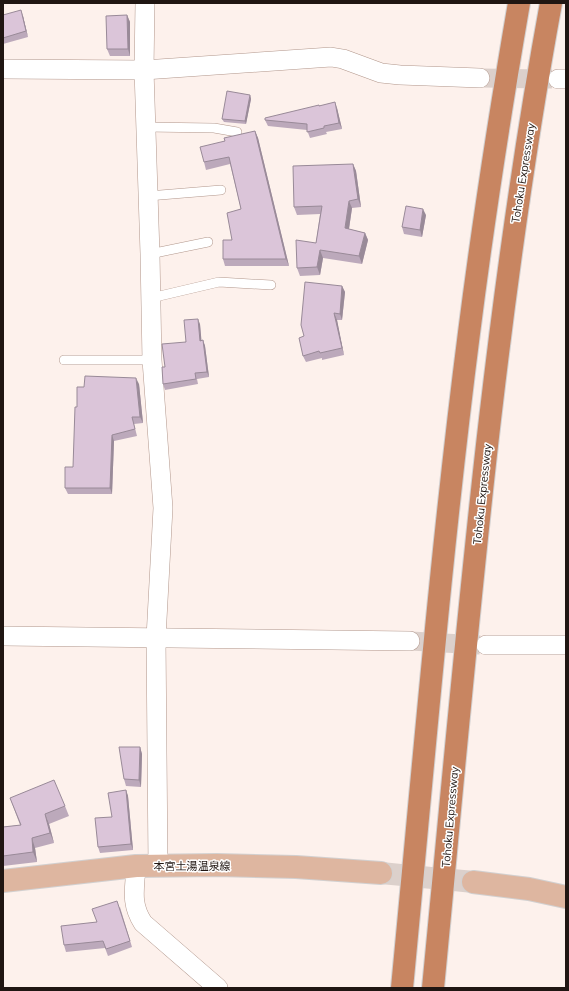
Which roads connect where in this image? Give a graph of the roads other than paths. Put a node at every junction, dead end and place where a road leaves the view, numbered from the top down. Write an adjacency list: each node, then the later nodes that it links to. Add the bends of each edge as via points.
1 (145, 3): 5 (street)
2 (519, 3): 29 (highway, via 468,342 437,623)
3 (550, 3): 30 (highway, Tohoku Expressway, via 515,230 490,419)
4 (3, 70): 5 (street)
5 (144, 70): 6 (street, via 331,58 381,73); 7 (street)
6 (480, 78)
7 (146, 127): 8 (lane, via 214,128); 10 (street)
8 (237, 132)
9 (221, 190): 10 (lane)
10 (148, 196): 12 (street)
11 (208, 242): 12 (lane)
12 (150, 254): 14 (street)
13 (271, 285): 14 (lane, via 219,282)
14 (151, 298): 16 (street)
15 (64, 360): 16 (lane)
16 (152, 360): 18 (street, via 163,508)
17 (3, 636): 18 (street)
18 (156, 638): 19 (street); 23 (street)
19 (410, 641)
20 (486, 645): 21 (street)
21 (566, 646)
22 (136, 866): 23 (main road, 本宮土湯温泉線); 25 (main road, 本宮土湯温泉線); 28 (street, via 134,903 143,923)
23 (158, 866): 24 (main road, 本宮土湯温泉線, via 296,867)
24 (381, 873)
25 (3, 880)
26 (473, 882): 27 (main road, via 529,889)
27 (566, 897)
28 (218, 988)
29 (402, 988)
30 (433, 988)

